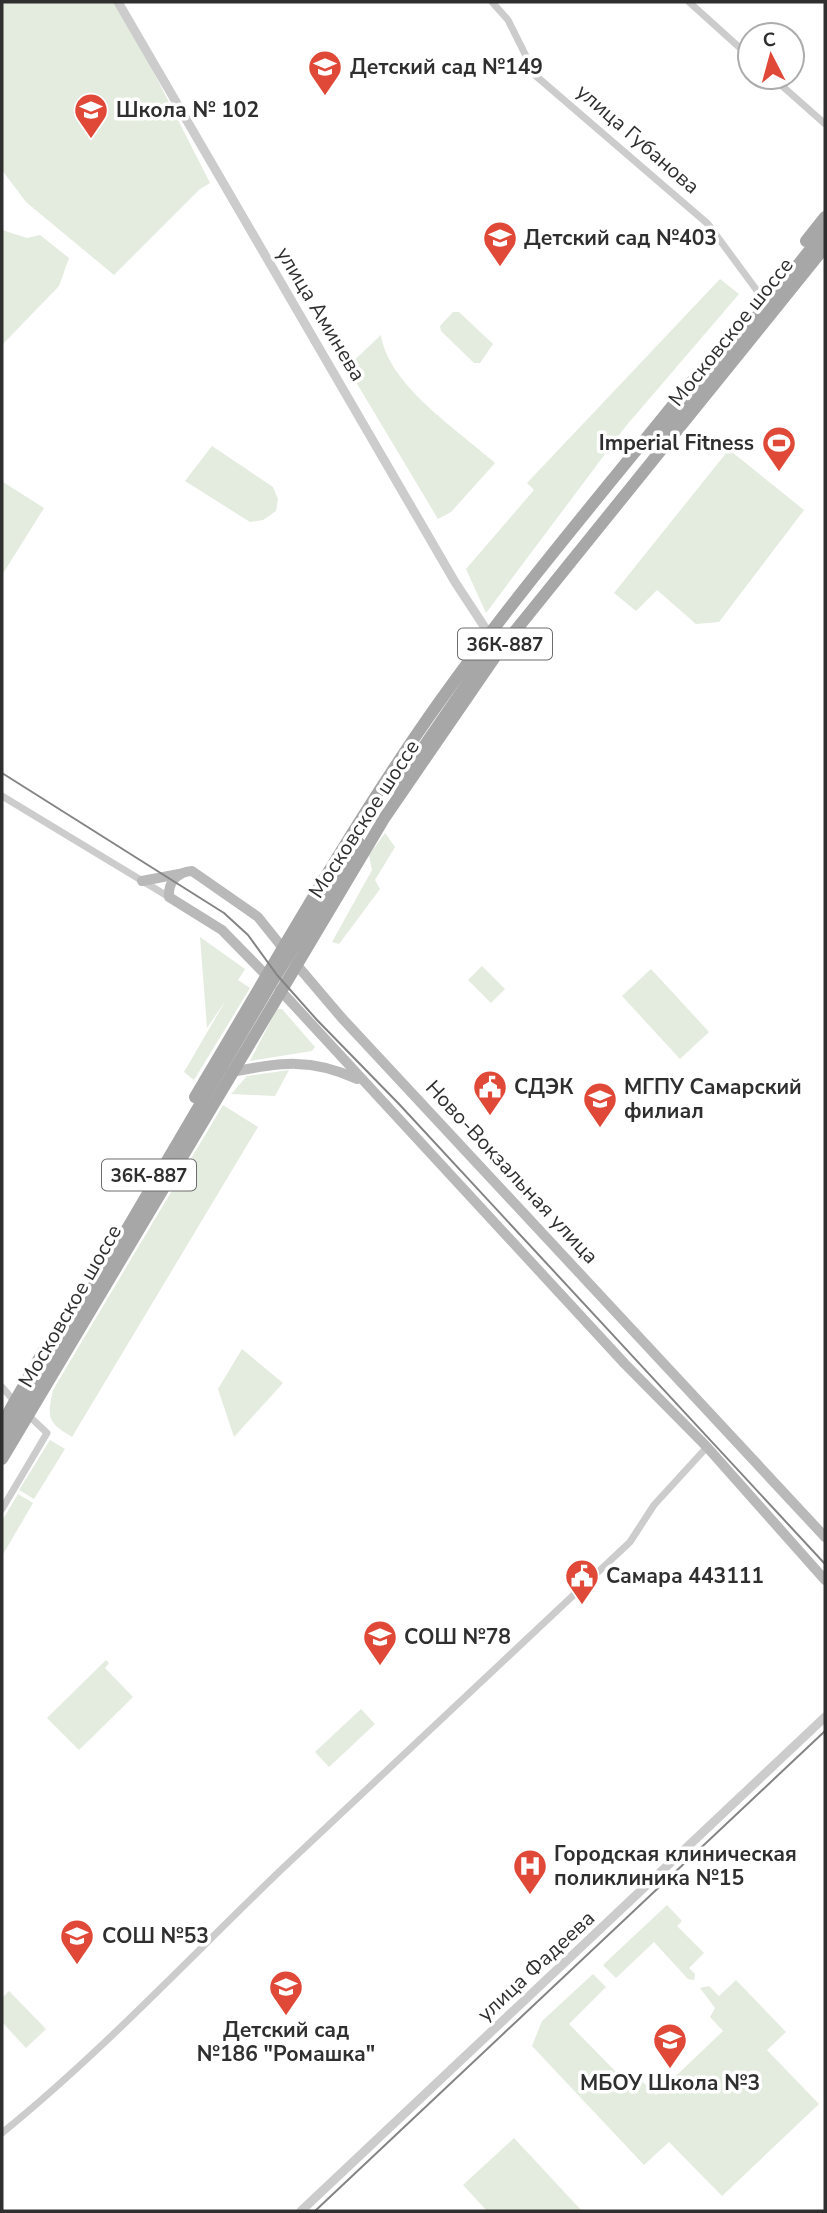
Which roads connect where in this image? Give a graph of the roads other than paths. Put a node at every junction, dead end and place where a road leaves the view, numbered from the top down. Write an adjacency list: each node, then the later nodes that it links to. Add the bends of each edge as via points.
1 (118, 2): 11 (street, улица Аминева)
2 (492, 2): 10 (street, улица Губанова, via 508,20 536,76 708,224)
3 (695, 4): 4 (street)
4 (736, 44)
5 (788, 91): 6 (street)
6 (825, 124)
7 (825, 217): 10 (main road, Московское шоссе / 36К-887)
8 (825, 231): 10 (main road, Московское шоссе / 36К-887)
9 (825, 247): 16 (main road, Московское шоссе / 36К-887, via 499,651)
10 (764, 299): 11 (main road, Московское шоссе / 36К-887)
11 (492, 640): 16 (main road, Московское шоссе / 36К-887)
12 (2, 796): 14 (street)
13 (179, 874): 14 (main road); 15 (main road, via 170,885); 16 (main road, Ново-Вокзальная улица, via 192,871 258,917)
14 (143, 881): 15 (street)
15 (169, 897): 17 (main road, via 222,930)
16 (289, 955): 17 (main road, Московское шоссе / 36К-887); 27 (main road, Ново-Вокзальная улица, via 341,1017)
17 (273, 983): 18 (main road, Московское шоссе / 36К-887); 19 (main road); 21 (main road, Московское шоссе / 36К-887)
18 (225, 1073): 19 (main road, via 307,1062); 21 (main road, Московское шоссе / 36К-887)
19 (365, 1082): 24 (main road)
20 (2, 1387): 21 (street)
21 (21, 1409): 22 (main road, Московское шоссе / 36К-887); 23 (main road, Московское шоссе / 36К-887); 25 (main road, Московское шоссе / 36К-887); 26 (street, via 47,1433)
22 (2, 1424)
23 (2, 1442)
24 (707, 1447): 28 (main road); 30 (street, via 654,1505 630,1542 121,2027)
25 (2, 1459)
26 (2, 1510)
27 (825, 1537)
28 (825, 1580)
29 (825, 1717): 31 (street, улица Фадеева)
30 (2, 2133)
31 (301, 2211)

